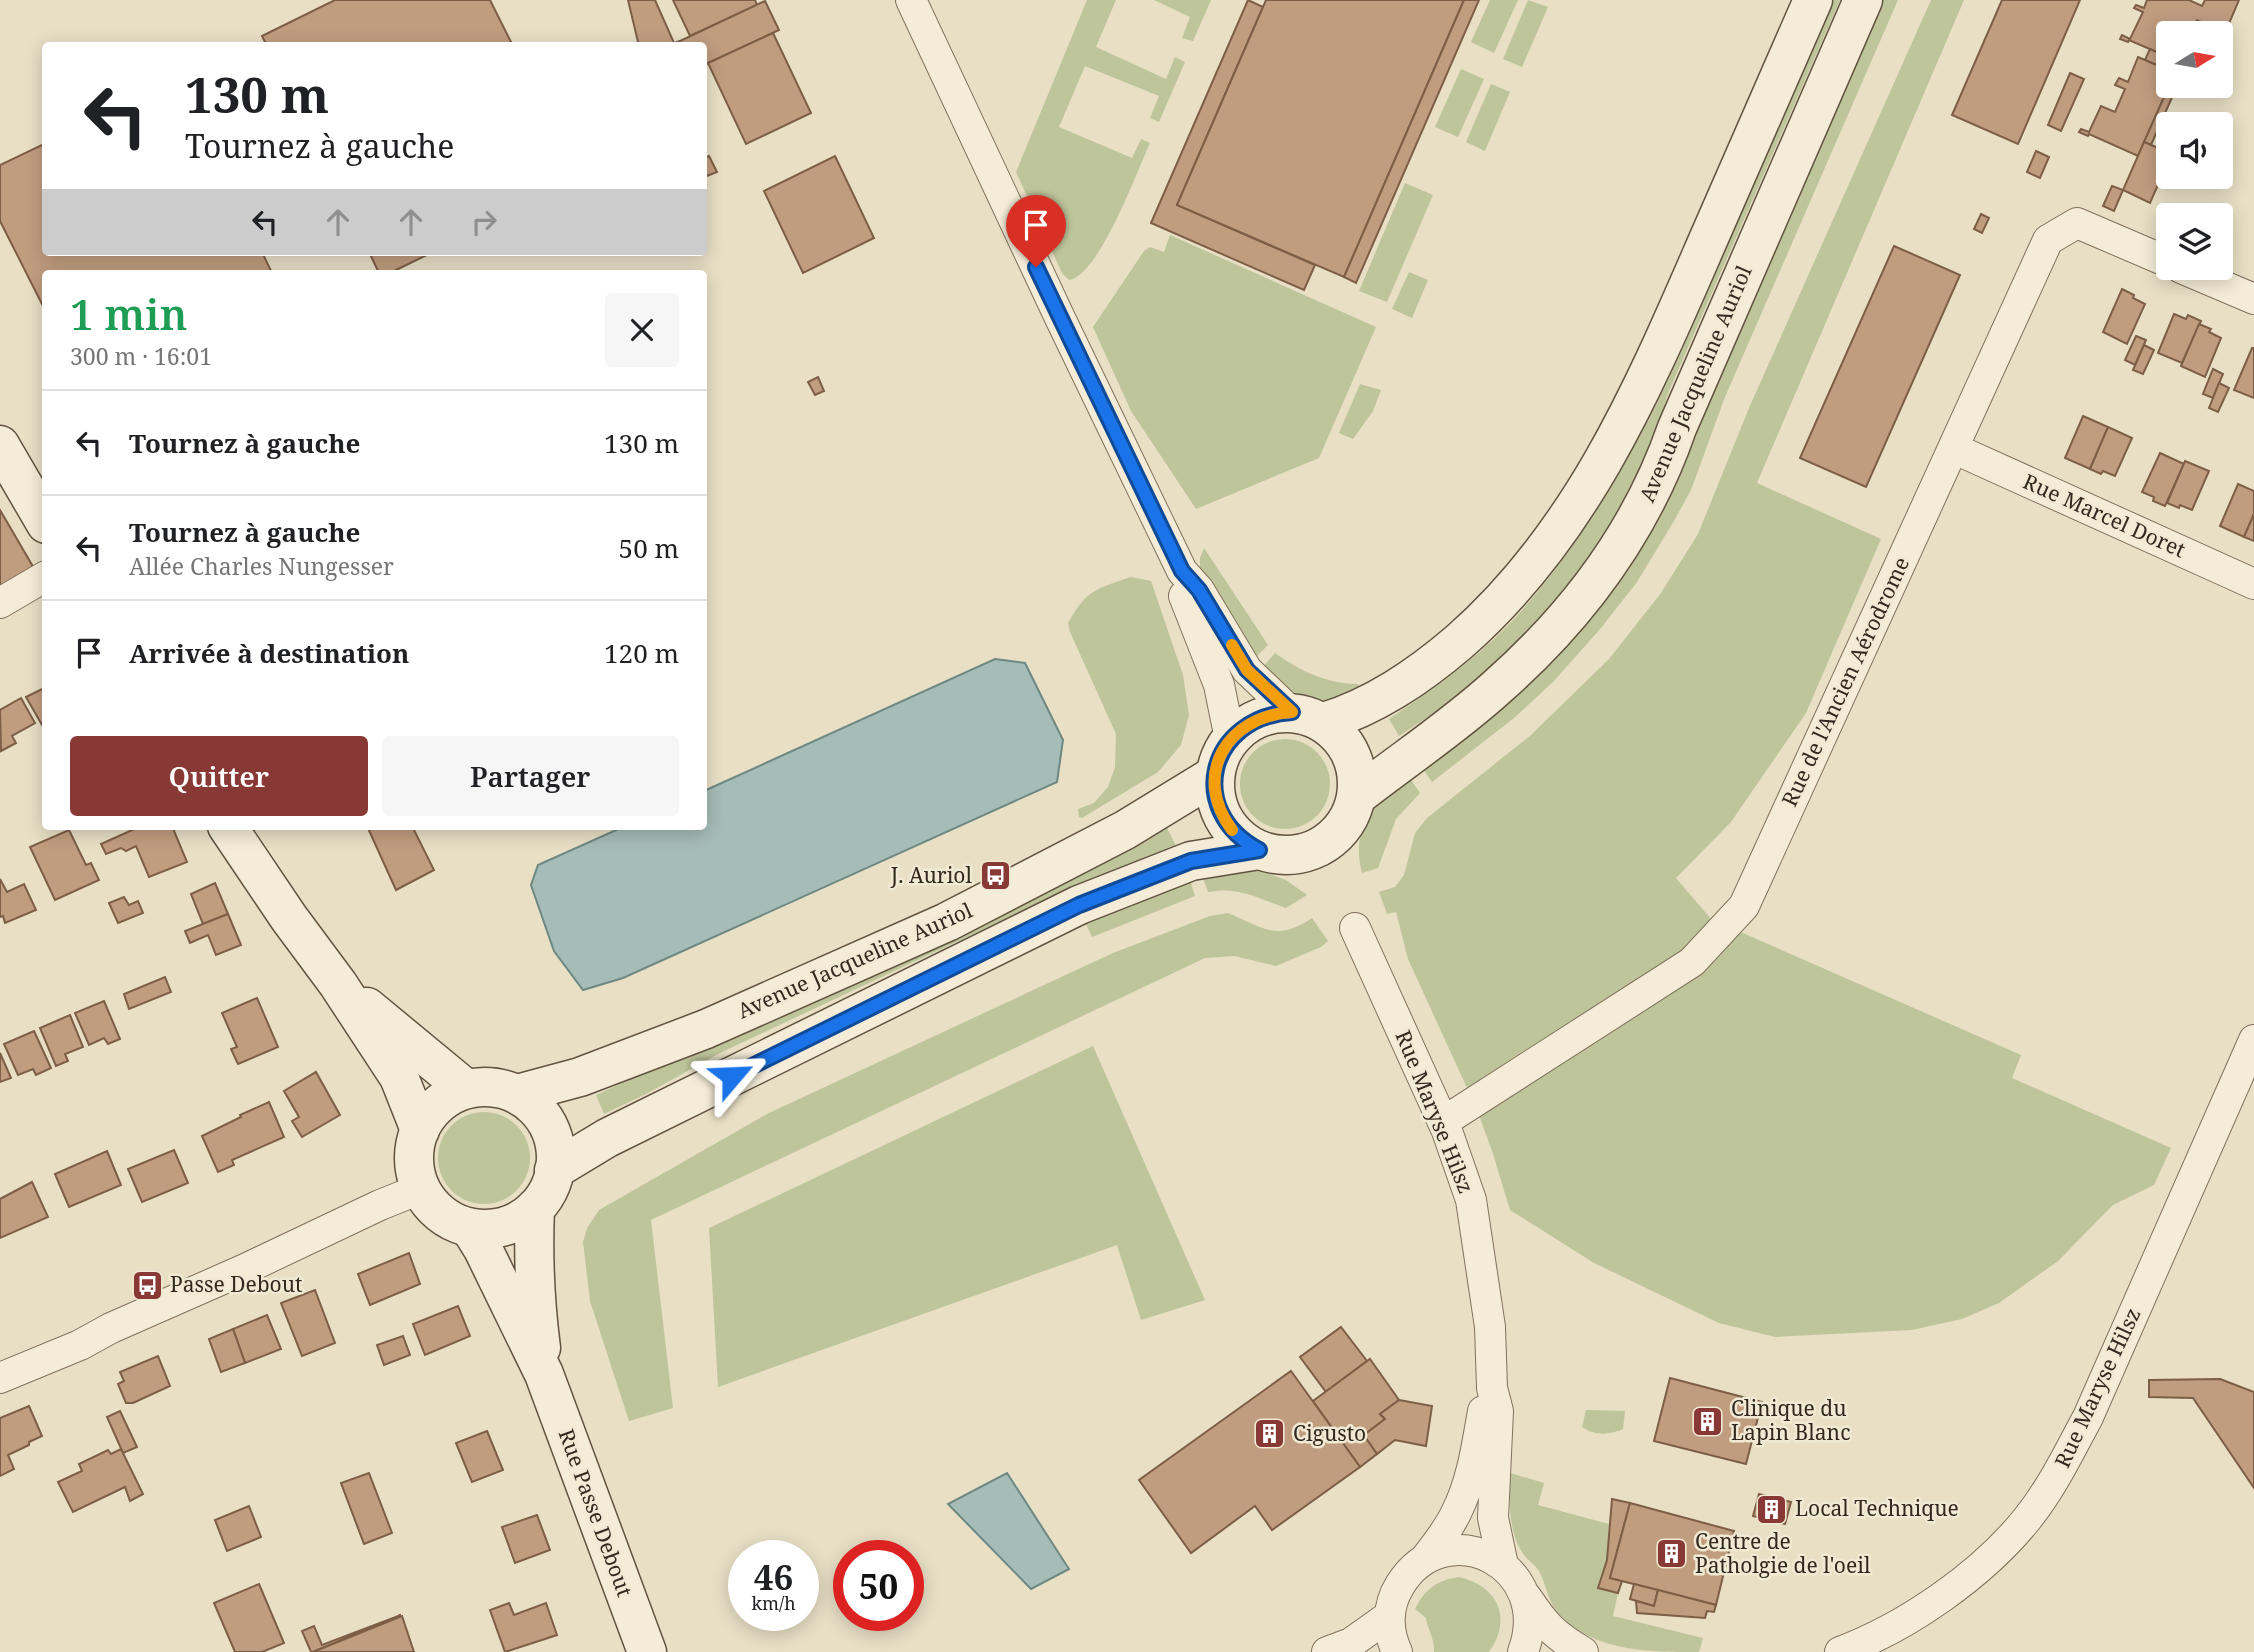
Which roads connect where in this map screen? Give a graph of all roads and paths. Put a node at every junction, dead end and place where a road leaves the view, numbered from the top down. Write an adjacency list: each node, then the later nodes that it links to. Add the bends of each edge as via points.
1 (911, 0): 12 (street)
2 (1813, 0): 16 (main road, via 1648,378 1549,547 1499,604 1434,664 1373,703)
3 (1863, 0): 19 (main road, Avenue Jacqueline Auriol, via 1662,471 1628,534 1585,595 1536,651)
4 (2156, 257): 9 (street, Rue de l'Ancien Aérodrome, via 2077,223 2048,240)
5 (2209, 280): 6 (street)
6 (2254, 299)
7 (0, 417): 10 (main road)
8 (0, 445): 11 (main road)
9 (1955, 449): 14 (street, Rue Marcel Doret); 29 (street, Rue de l'Ancien Aérodrome, via 1744,906 1692,962)
10 (42, 473)
11 (42, 517)
12 (1182, 571): 16 (street, via 1199,590 1247,670); 17 (street, via 1184,597 1219,685)
13 (42, 578): 15 (street)
14 (2254, 583)
15 (0, 603)
16 (1308, 717): 17 (main road, via 1274,713 1257,718); 19 (main road, via 1337,733 1348,747 1355,762)
17 (1230, 739): 18 (main road)
18 (1215, 775): 22 (main road, via 1224,820 1245,843); 28 (main road, Avenue Jacqueline Auriol, via 1095,846 947,922 706,1029 580,1077)
19 (1353, 808): 22 (main road, via 1333,838 1312,851 1288,856)
20 (230, 830): 23 (main road)
21 (243, 830): 23 (main road)
22 (1259, 850): 31 (main road, Avenue Jacqueline Auriol, via 1191,861 1079,905 607,1138)
23 (274, 896): 25 (main road)
24 (1355, 928): 29 (street, Rue Maryse Hilsz)
25 (338, 984): 27 (main road); 30 (main road, via 399,1077)
26 (2254, 1040): 47 (street, Rue Maryse Hilsz, via 2088,1417 2056,1477 2027,1519 1960,1583 1865,1643)
27 (465, 1088): 28 (main road, via 501,1088); 30 (main road, via 435,1108)
28 (517, 1094): 31 (main road, via 544,1118 555,1152)
29 (1443, 1122): 37 (street, Rue Maryse Hilsz, via 1476,1223 1490,1328)
30 (420, 1130): 32 (main road, via 414,1170)
31 (554, 1170): 33 (main road)
32 (419, 1189): 34 (main road, via 432,1208); 36 (street)
33 (536, 1208): 34 (main road, via 498,1228); 35 (main road, Rue Passe Debout, via 536,1308)
34 (470, 1228): 35 (main road, Rue Passe Debout)
35 (544, 1374): 42 (main road, Rue Passe Debout)
36 (0, 1378)
37 (1492, 1388): 38 (street, Rue Maryse Hilsz, via 1457,1512); 39 (street, Rue Maryse Hilsz, via 1498,1411 1493,1517)
38 (1425, 1559): 39 (street, via 1465,1550); 41 (street, Rue Maryse Hilsz, via 1401,1583)
39 (1503, 1565): 40 (street)
40 (1526, 1597): 45 (street, via 1529,1636); 46 (street, via 1546,1627)
41 (1389, 1616): 43 (street, via 1351,1643); 44 (street)
42 (647, 1652)
43 (1327, 1652)
44 (1397, 1652)
45 (1523, 1652)
46 (1583, 1652)
47 (1840, 1652)

